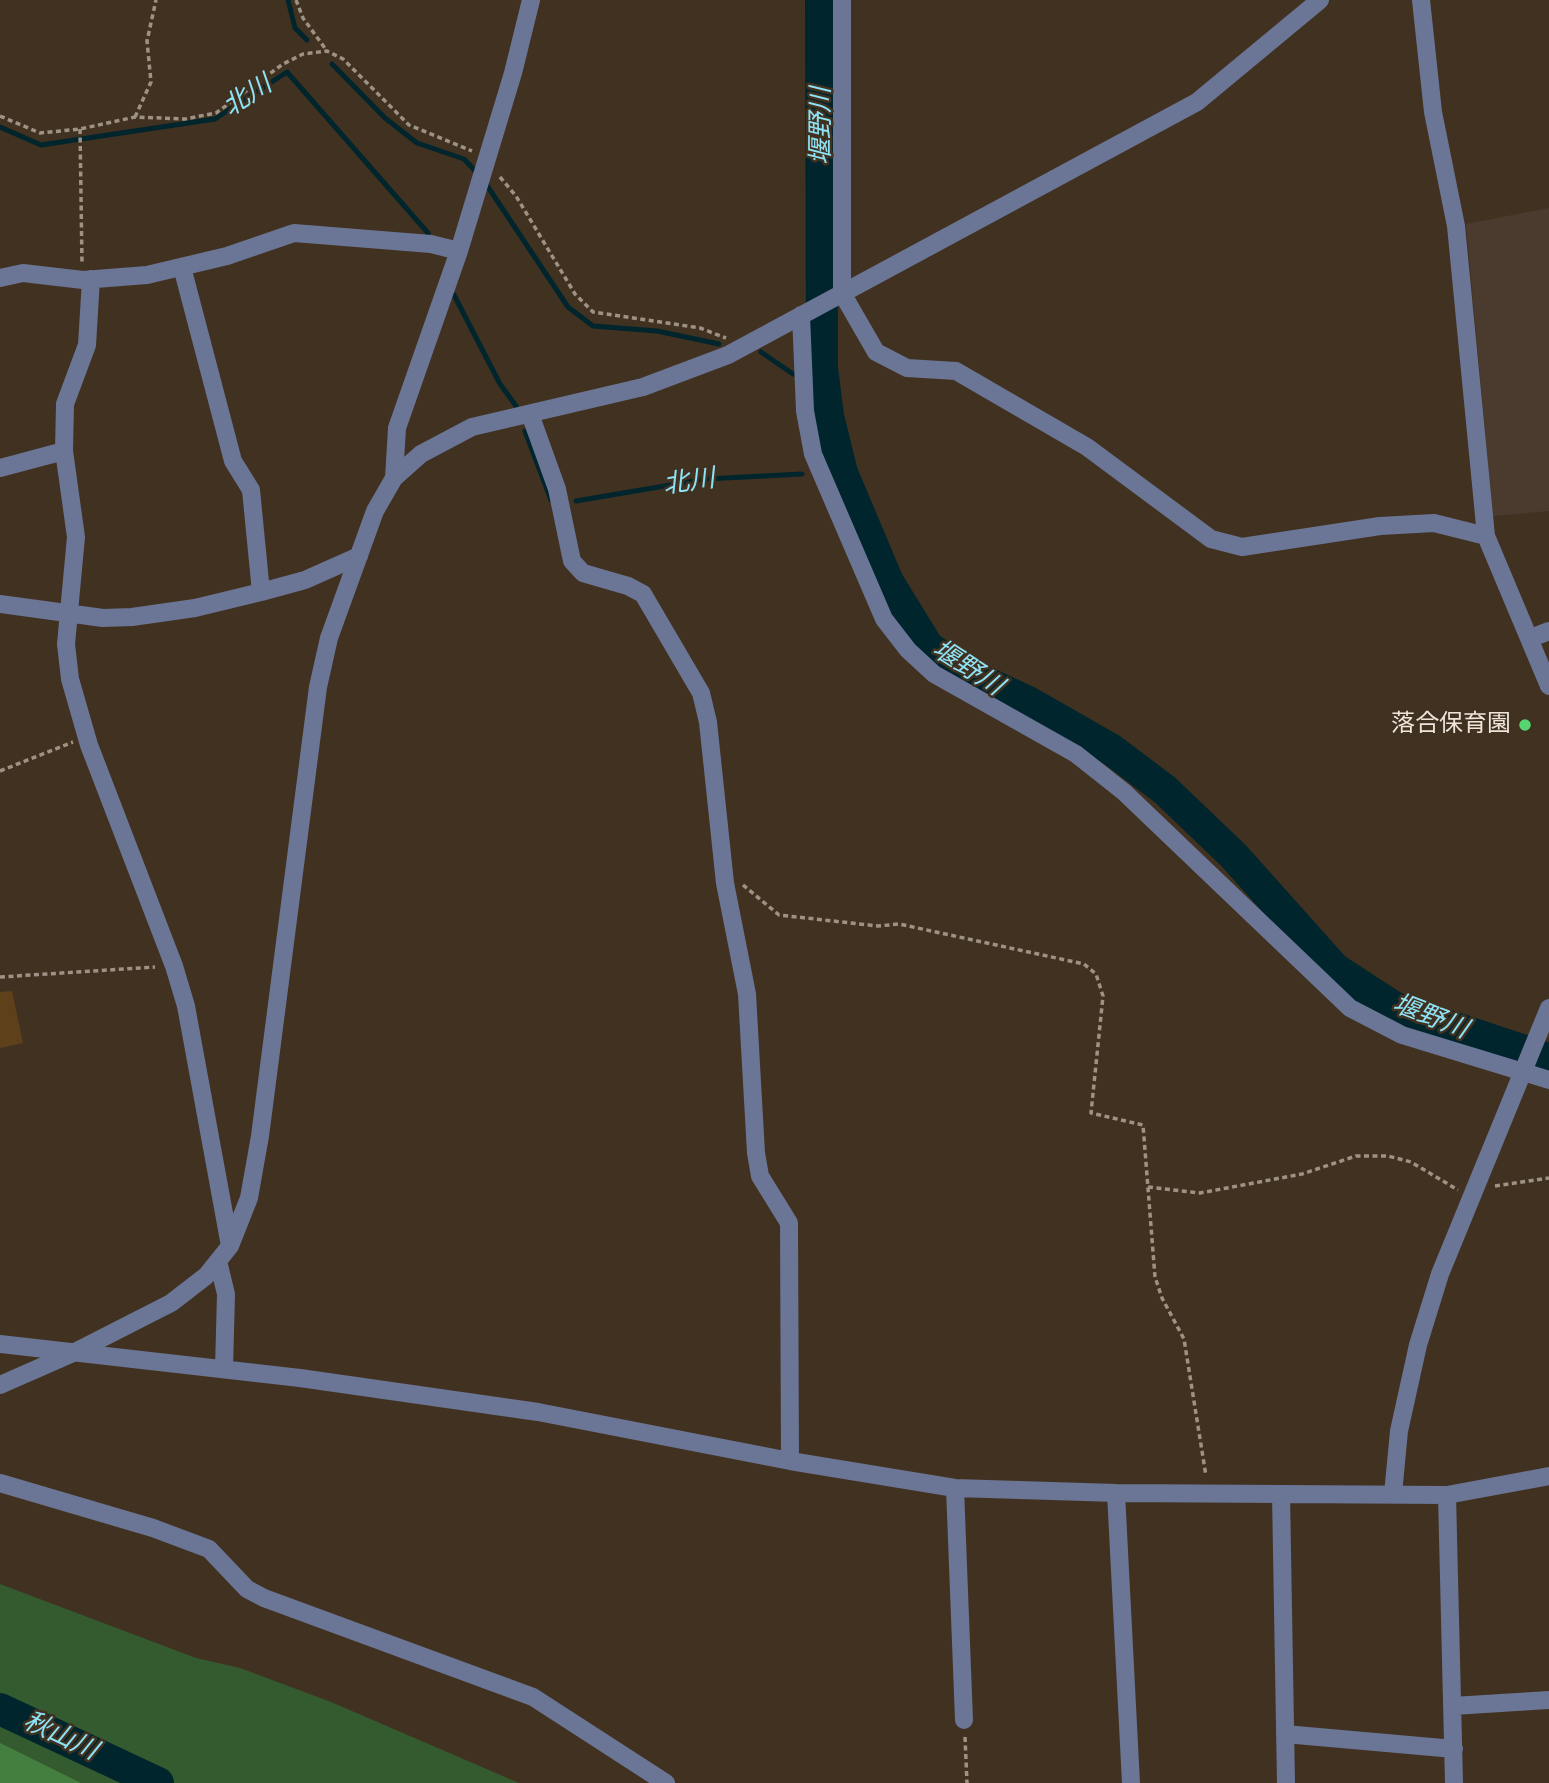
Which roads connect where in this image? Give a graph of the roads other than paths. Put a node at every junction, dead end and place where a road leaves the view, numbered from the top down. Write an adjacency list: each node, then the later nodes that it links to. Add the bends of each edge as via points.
1 (531, 0): 5 (street)
2 (842, 0): 9 (street)
3 (1320, 0): 9 (street, via 1197,102)
4 (1420, 0): 15 (street, via 1433,112 1456,226)
5 (459, 251): 6 (street, via 431,244 293,233); 14 (street, via 397,428)
6 (182, 267): 8 (street); 17 (street, via 233,461 250,490)
7 (0, 278): 8 (street, via 23,273)
8 (87, 280): 12 (street, via 87,345 65,404)
9 (839, 295): 10 (street); 15 (street, via 876,352 907,368 956,371 1087,447 1211,539 1242,547 1380,526 1434,523)
10 (804, 314): 11 (street, via 746,346 643,387); 24 (street, via 805,411 813,454 884,618 908,650 934,674 1076,754 1124,792 1350,1008 1402,1035)
11 (530, 414): 14 (street, via 472,427 421,454); 32 (street, via 557,489 572,561 583,573 643,594 701,693 725,877 747,994 756,1153 760,1176 789,1223)
12 (64, 451): 13 (street); 19 (street, via 76,537)
13 (0, 468)
14 (394, 478): 16 (street, via 375,511)
15 (1486, 536): 21 (street)
16 (359, 556): 17 (street, via 305,580); 26 (street, via 318,687 260,1136 249,1198)
17 (261, 592): 19 (street, via 132,617)
18 (0, 604): 19 (street)
19 (71, 612): 26 (street, via 66,644 70,679 186,1006)
20 (1549, 631): 21 (street)
21 (1531, 638): 22 (street)
22 (1549, 686)
23 (1549, 1008): 24 (street)
24 (1524, 1072): 25 (street); 38 (street, via 1440,1274 1399,1432)
25 (1549, 1080)
26 (230, 1246): 27 (street)
27 (218, 1261): 29 (street, via 171,1303); 30 (street, via 226,1294)
28 (0, 1344): 29 (street)
29 (73, 1353): 30 (street); 31 (street)
30 (224, 1369): 32 (street, via 538,1412)
31 (0, 1385)
32 (790, 1461): 35 (street)
33 (1549, 1476): 39 (street)
34 (0, 1483): 45 (street, via 208,1549 256,1594 533,1697)
35 (955, 1488): 36 (street); 42 (street)
36 (1116, 1493): 37 (street); 46 (street)
37 (1281, 1494): 38 (street); 43 (street)
38 (1393, 1494): 39 (street)
39 (1447, 1495): 41 (street)
40 (1549, 1700): 41 (street)
41 (1452, 1706): 44 (street)
42 (964, 1720)
43 (1285, 1734): 44 (street); 47 (street)
44 (1454, 1749): 48 (street)
45 (666, 1783)
46 (1131, 1783)
47 (1286, 1783)
48 (1454, 1783)

